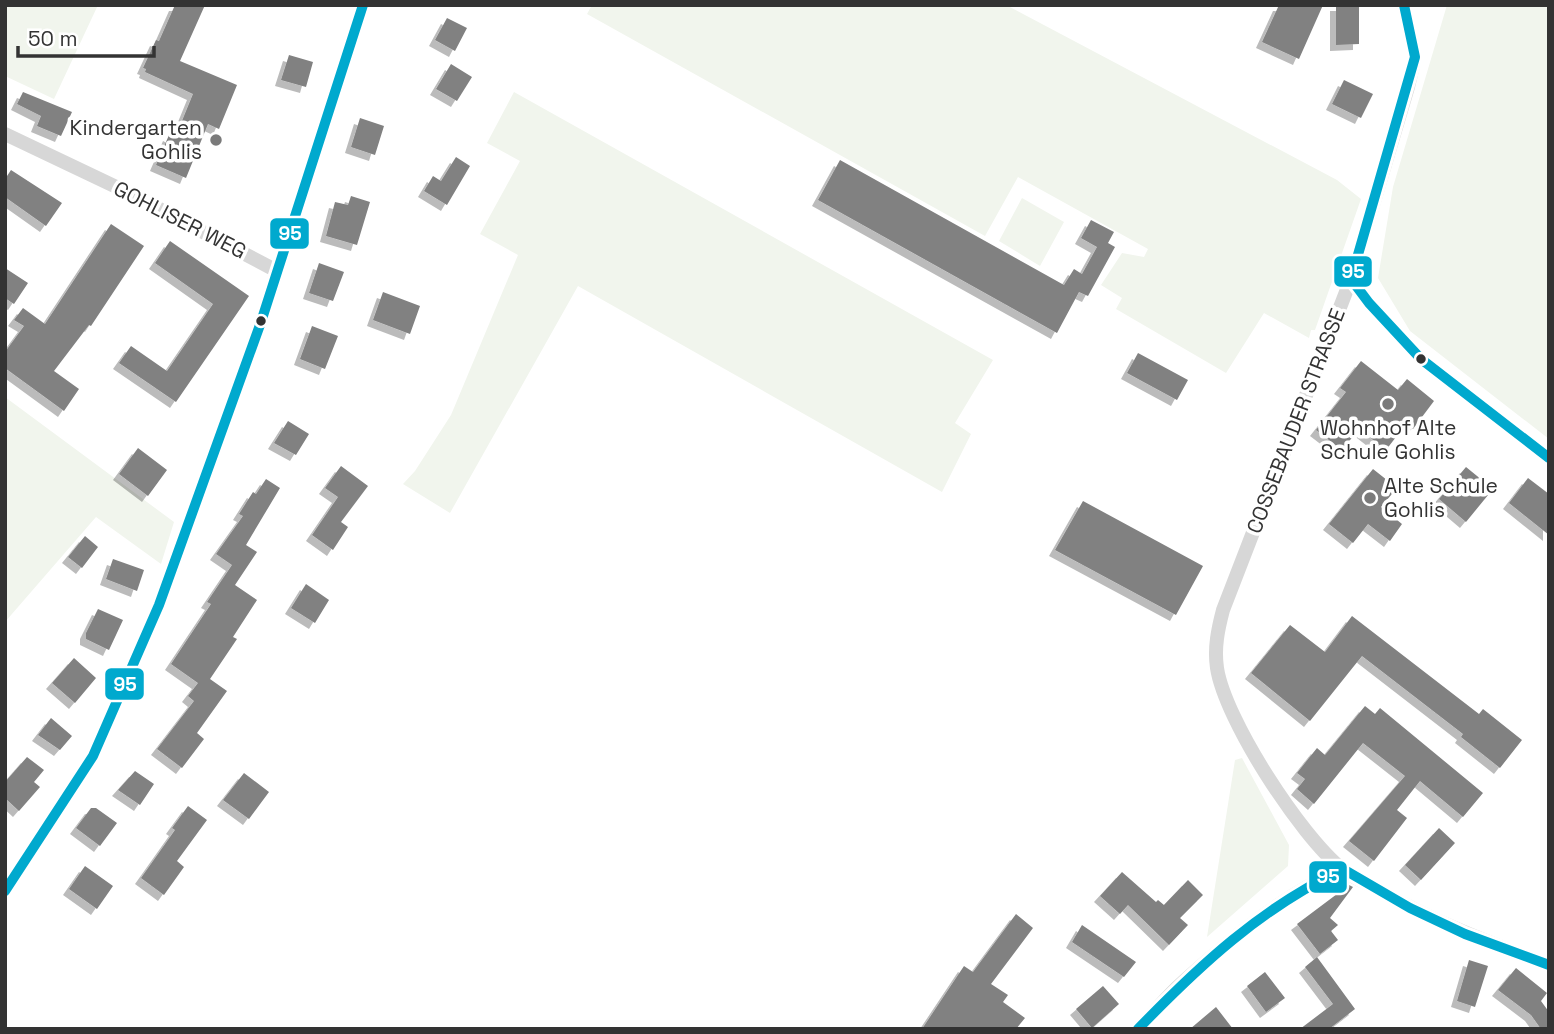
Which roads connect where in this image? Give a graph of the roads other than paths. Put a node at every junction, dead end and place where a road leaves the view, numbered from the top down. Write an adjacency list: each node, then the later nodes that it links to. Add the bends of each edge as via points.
1 (363, 5): 4 (street)
2 (1404, 5): 5 (street, COSSEBAUDER STRASSE, via 1415,57)
3 (5, 134): 4 (street, GOHLISER WEG)
4 (278, 271): 8 (street, via 159,606 93,756)
5 (1351, 279): 6 (street, via 1421,359); 7 (street, COSSEBAUDER STRASSE, via 1223,610 1216,664 1220,683 1254,755 1310,836)
6 (1549, 458)
7 (1342, 869): 9 (street, COSSEBAUDER STRASSE, via 1465,934); 10 (street, via 1312,883 1252,924 1182,983)
8 (5, 891)
9 (1549, 965)
10 (1138, 1029)

